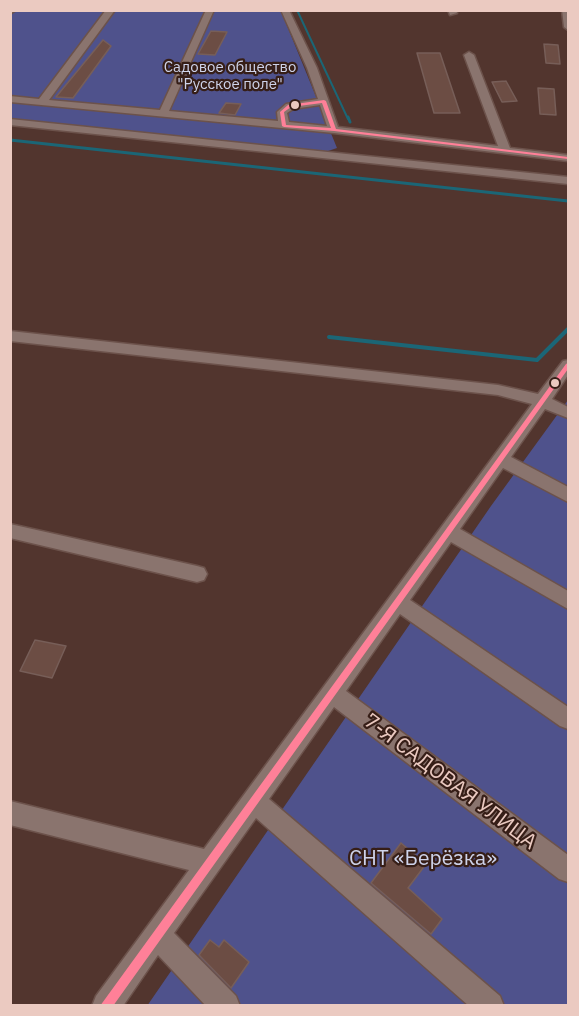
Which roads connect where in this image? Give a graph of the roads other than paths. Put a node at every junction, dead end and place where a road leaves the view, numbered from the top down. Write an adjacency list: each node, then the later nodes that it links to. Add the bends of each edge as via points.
1 (111, 10): 9 (street)
2 (210, 10): 10 (street)
3 (285, 10): 8 (street)
4 (566, 10): 5 (street)
5 (568, 27)
6 (469, 55): 14 (street)
7 (10, 99): 9 (street)
8 (324, 101): 12 (street, via 290,106 282,112); 13 (street)
9 (42, 102): 10 (street)
10 (163, 114): 12 (street)
11 (10, 122): 16 (street)
12 (284, 126): 13 (street)
13 (334, 130): 14 (street)
14 (506, 149): 15 (street)
15 (568, 158)
16 (568, 181)
17 (10, 336): 19 (street, via 498,390)
18 (568, 366): 19 (street)
19 (543, 401): 20 (street); 21 (street)
20 (568, 413)
21 (501, 459): 22 (street); 24 (street)
22 (568, 495)
23 (10, 531): 25 (street)
24 (449, 532): 26 (street); 27 (street)
25 (197, 573)
26 (568, 601)
27 (398, 602): 28 (street); 29 (street)
28 (332, 693): 30 (street); 33 (street, 7-Я САДОВАЯ УЛИЦА)
29 (568, 719)
30 (254, 801): 32 (street); 37 (street)
31 (10, 813): 32 (street)
32 (210, 863): 34 (street)
33 (568, 870)
34 (157, 935): 35 (street); 36 (street)
35 (106, 1005)
36 (226, 1005)
37 (490, 1005)

